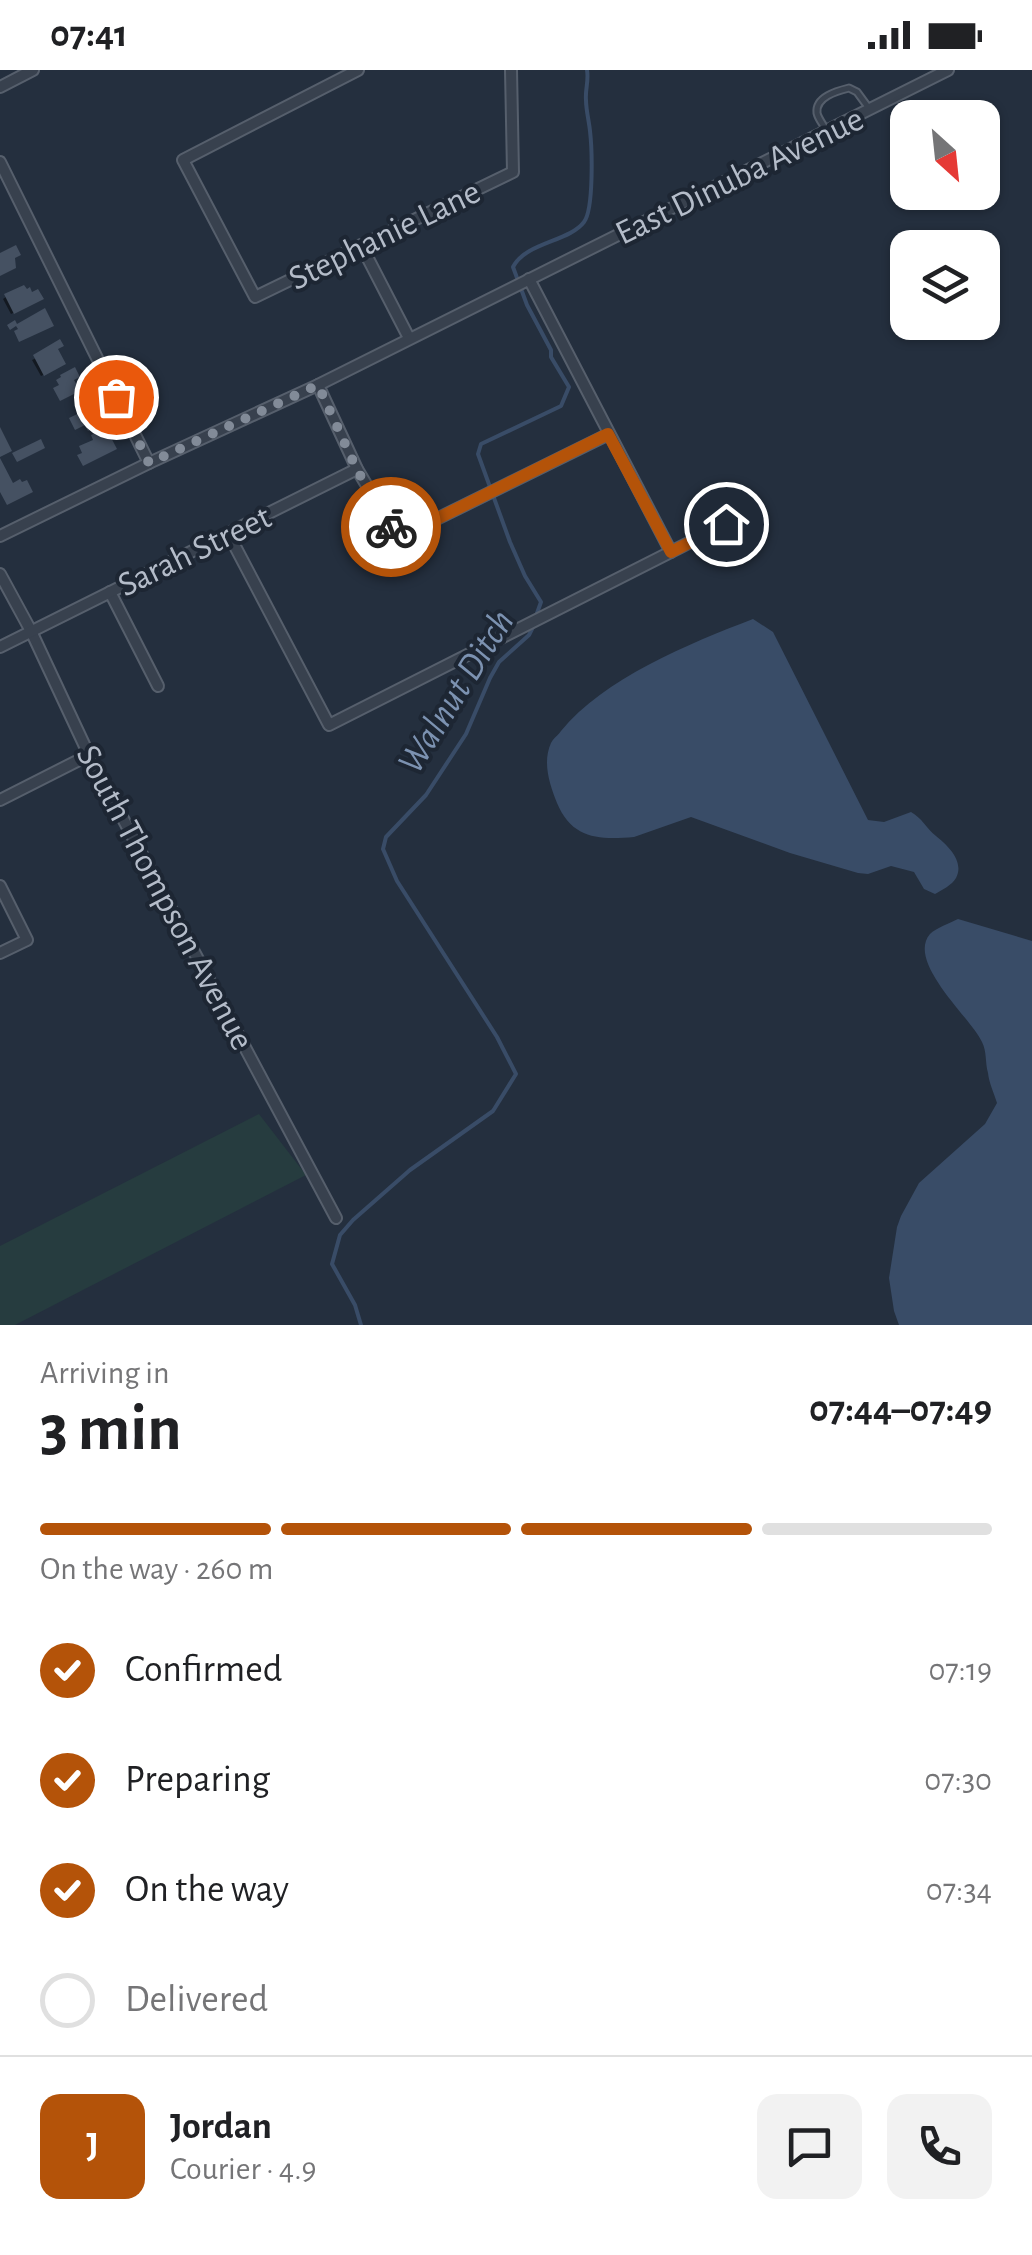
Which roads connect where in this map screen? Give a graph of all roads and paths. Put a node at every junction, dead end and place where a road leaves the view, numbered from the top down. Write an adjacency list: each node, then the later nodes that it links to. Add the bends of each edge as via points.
1 (32, 70): 5 (street)
2 (358, 70): 9 (street, Stephanie Lane, via 183,160 255,298)
3 (511, 70): 9 (street, Stephanie Lane, via 513,172)
4 (948, 70): 6 (street, East Dinuba Avenue)
5 (0, 86)
6 (870, 109): 7 (street, East Dinuba Avenue); 7 (lane, via 848,88 826,96 817,112)
7 (826, 131): 10 (street, East Dinuba Avenue)
8 (0, 162): 14 (street)
9 (361, 245): 11 (street)
10 (529, 279): 11 (street, East Dinuba Avenue); 13 (street)
11 (409, 338): 12 (street, East Dinuba Avenue)
12 (318, 385): 14 (street); 15 (street)
13 (608, 434): 15 (street, via 398,538); 19 (street)
14 (149, 463): 18 (street)
15 (357, 470): 17 (street, Sarah Street)
16 (726, 524): 19 (street)
17 (228, 533): 19 (street, via 329,725); 21 (street, Sarah Street)
18 (0, 536)
19 (671, 552)
20 (0, 574): 22 (street, South Thompson Avenue)
21 (110, 592): 22 (street, Sarah Street); 24 (street)
22 (31, 631): 23 (street, Sarah Street); 25 (street, South Thompson Avenue)
23 (0, 647)
24 (158, 686)
25 (90, 754): 26 (street); 29 (street, South Thompson Avenue)
26 (0, 800)
27 (0, 886): 28 (street, via 27,940)
28 (0, 954)
29 (336, 1218)

